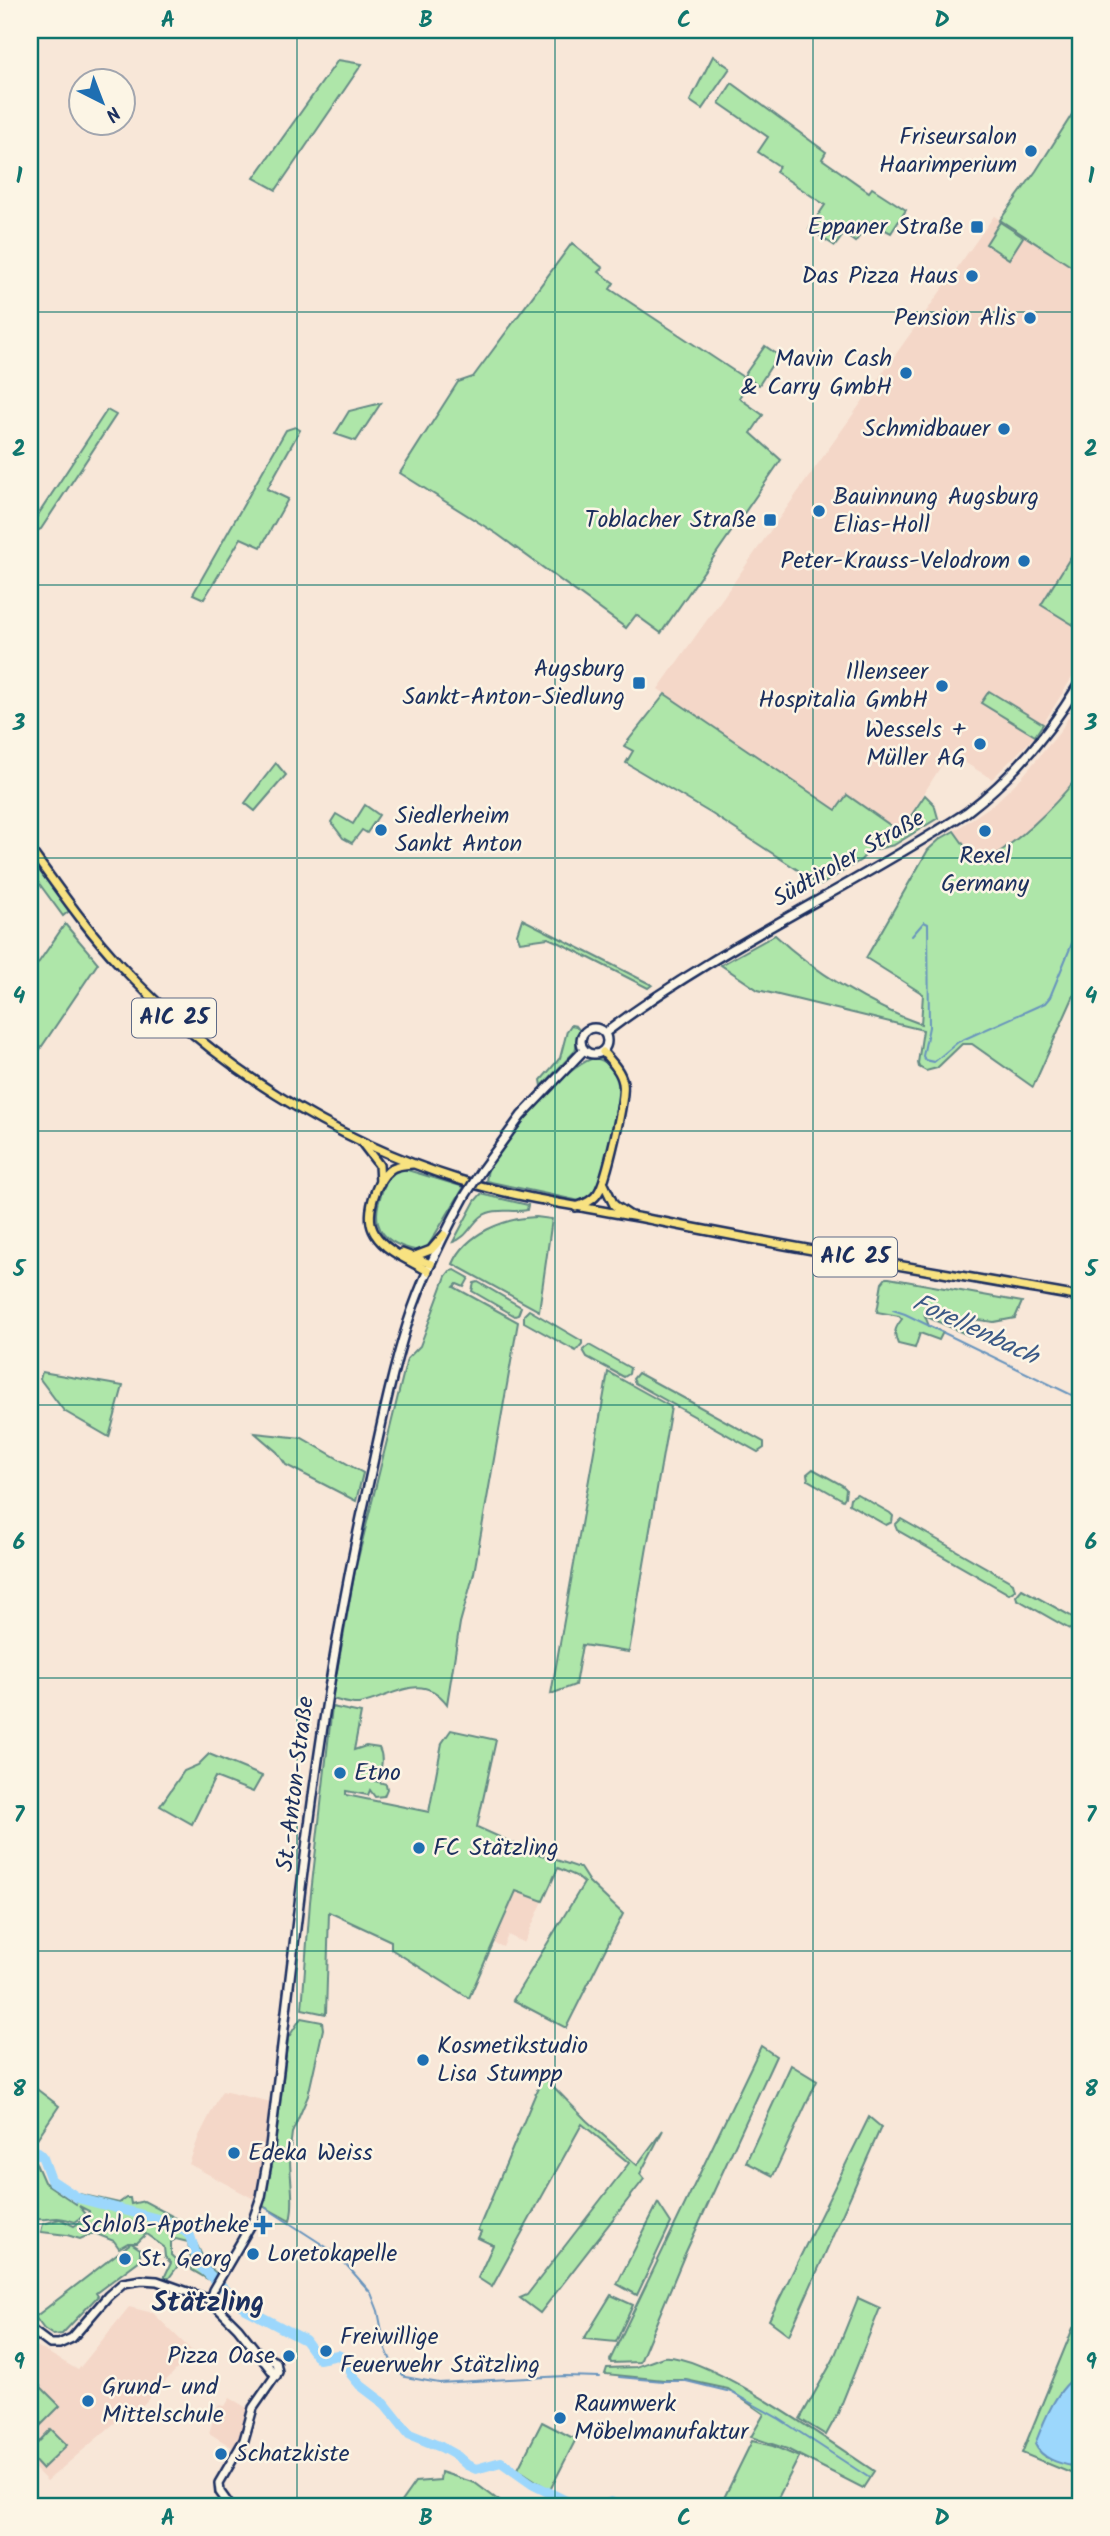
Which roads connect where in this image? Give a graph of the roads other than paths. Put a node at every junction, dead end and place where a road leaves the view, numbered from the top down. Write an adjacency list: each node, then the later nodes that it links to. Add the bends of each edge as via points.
1 (1080, 682): 3 (street, Südtiroler Straße, via 1025,760 967,812 715,958)
2 (30, 849): 6 (main road, AIC 25, via 121,966 174,1018 277,1095)
3 (605, 1033): 4 (street, via 596,1028 585,1032); 5 (street, via 608,1042)
4 (584, 1050): 5 (street, via 593,1055); 12 (street, St.-Anton-Straße, bridge, via 521,1116 481,1171)
5 (603, 1052): 9 (main road, via 624,1084)
6 (361, 1141): 7 (main road, AIC 25); 8 (main road, via 379,1165)
7 (412, 1164): 8 (main road, via 391,1169); 10 (main road, AIC 25, via 508,1193)
8 (380, 1183): 13 (main road, via 371,1209 372,1228)
9 (604, 1184): 10 (main road, via 594,1199); 11 (main road, via 614,1205)
10 (575, 1207): 11 (main road, AIC 25)
11 (630, 1216): 16 (main road, AIC 25)
12 (444, 1235): 14 (main road, via 431,1250); 15 (street, St.-Anton-Straße)
13 (391, 1250): 14 (main road); 15 (main road)
14 (415, 1256): 15 (main road)
15 (428, 1272): 17 (street, St.-Anton-Straße, via 390,1389 335,1642 261,2197)
16 (1080, 1297)
17 (210, 2300): 18 (street, via 157,2281 123,2283 66,2342 50,2344); 19 (street, via 276,2376 253,2409 240,2450 219,2483)
18 (30, 2329)
19 (230, 2506)

